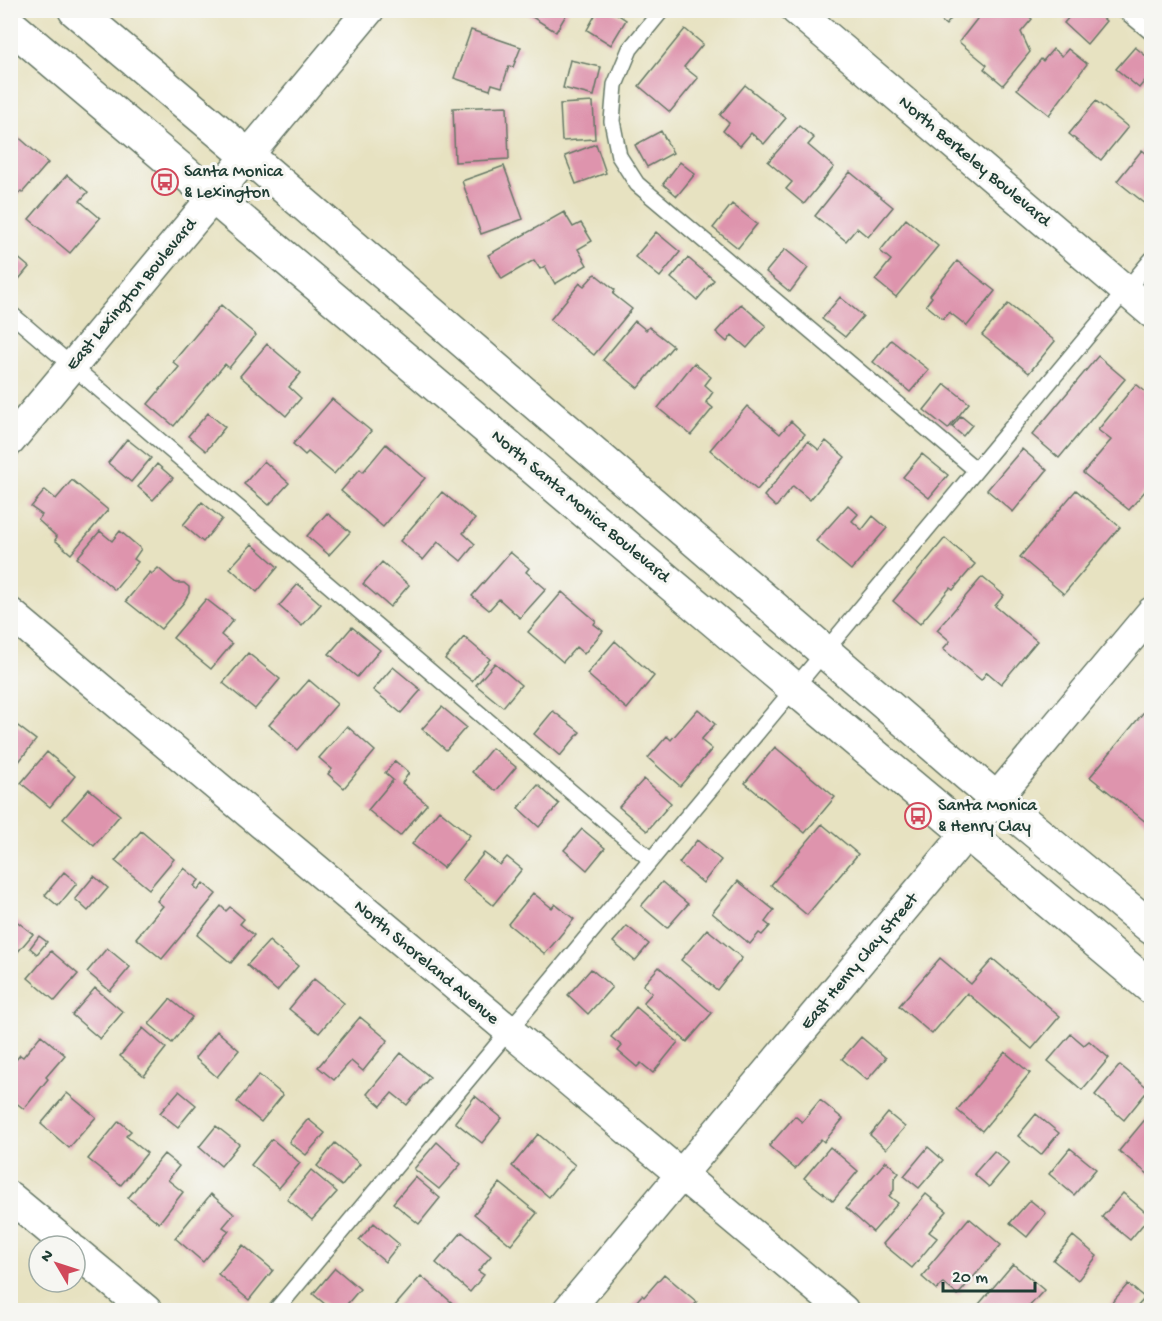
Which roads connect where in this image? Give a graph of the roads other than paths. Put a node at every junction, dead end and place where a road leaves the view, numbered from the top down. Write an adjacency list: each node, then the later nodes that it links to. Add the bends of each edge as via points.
1 (75, 10): 8 (street)
2 (369, 10): 8 (street, East Lexington Boulevard)
3 (662, 10): 16 (lane, via 630,49 615,85 612,121 619,156 637,184)
4 (796, 10): 11 (street, North Berkeley Boulevard)
5 (1124, 10): 7 (lane)
6 (10, 25): 9 (street, North Santa Monica Boulevard)
7 (1152, 33)
8 (247, 155): 9 (street, East Lexington Boulevard); 19 (street)
9 (214, 197): 14 (street, East Lexington Boulevard); 20 (street, North Santa Monica Boulevard)
10 (1152, 259): 11 (lane)
11 (1125, 291): 13 (street, North Berkeley Boulevard); 16 (lane)
12 (10, 313): 14 (lane)
13 (1152, 313)
14 (72, 366): 15 (street, East Lexington Boulevard); 23 (lane)
15 (10, 441)
16 (976, 470): 19 (lane)
17 (1152, 612): 21 (street, East Henry Clay Street)
18 (10, 613): 26 (street, North Shoreland Avenue)
19 (825, 651): 20 (lane); 21 (street)
20 (794, 688): 22 (street, North Santa Monica Boulevard); 23 (lane)
21 (996, 800): 22 (street, East Henry Clay Street); 24 (street)
22 (967, 834): 25 (street, North Santa Monica Boulevard); 27 (street, East Henry Clay Street)
23 (651, 860): 26 (lane)
24 (1152, 928)
25 (1152, 988)
26 (508, 1032): 27 (street, North Shoreland Avenue); 32 (lane)
27 (682, 1175): 33 (street, East Henry Clay Street); 34 (street, North Shoreland Avenue)
28 (10, 1197): 29 (street)
29 (55, 1234)
30 (87, 1261): 31 (street)
31 (146, 1311)
32 (276, 1311)
33 (568, 1311)
34 (843, 1311)

